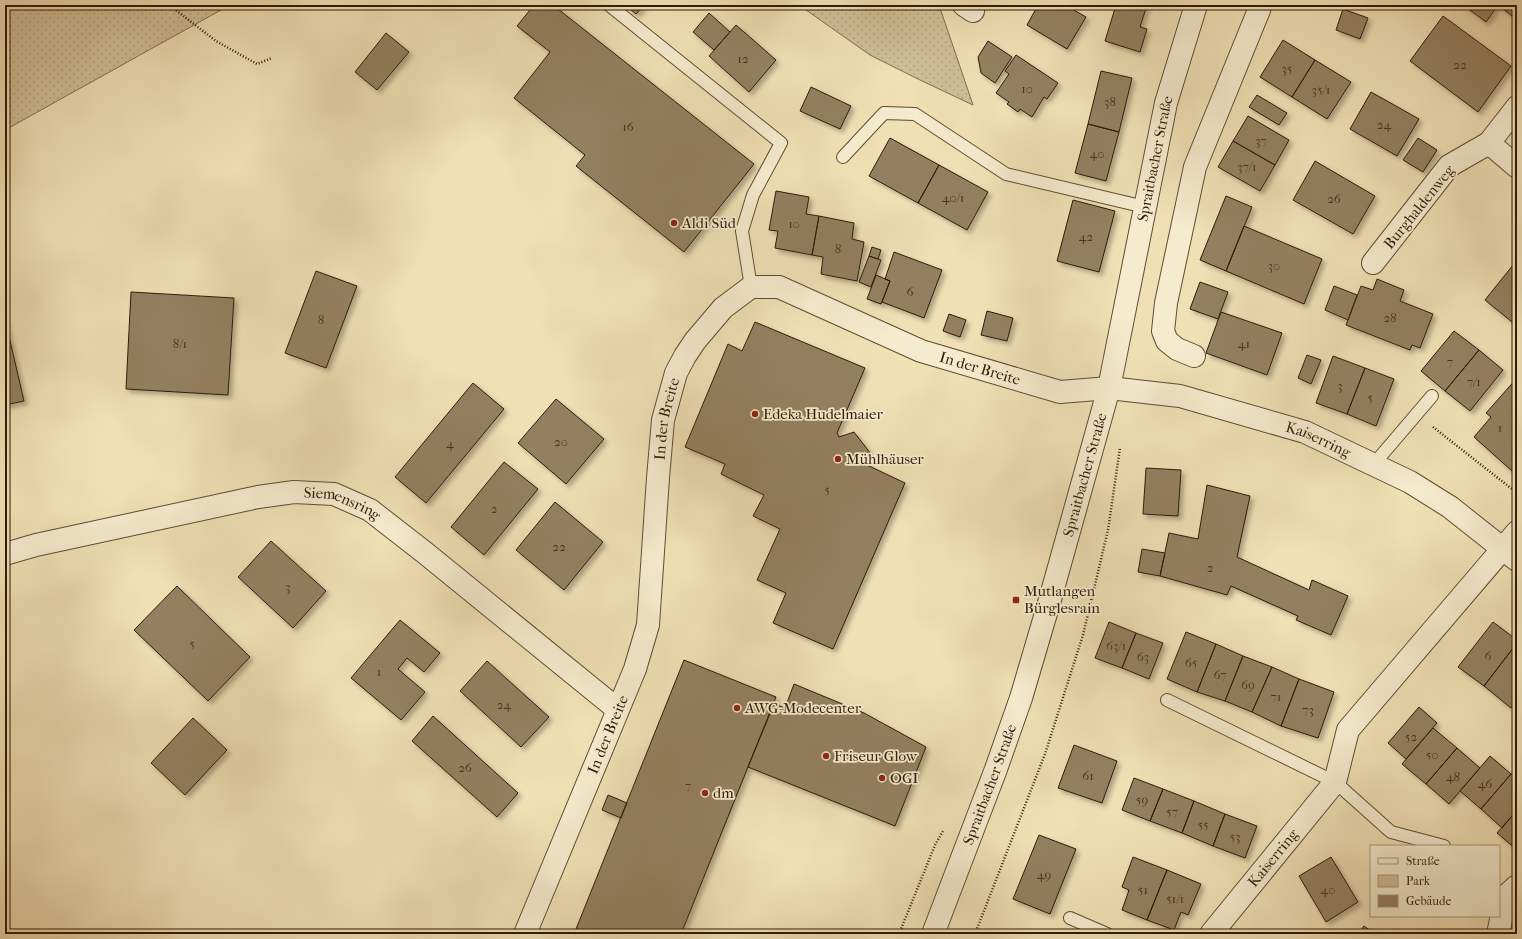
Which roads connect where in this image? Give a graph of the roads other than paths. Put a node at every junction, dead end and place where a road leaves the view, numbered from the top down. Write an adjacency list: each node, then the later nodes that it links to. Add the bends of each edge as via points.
1 (609, 5): 10 (lane, via 781,143 753,195 742,231)
2 (1196, 5): 8 (street, Spraitbacher Straße, via 1166,103)
3 (1260, 5): 11 (street, via 1195,167 1166,303 1163,331 1167,341)
4 (1517, 107): 5 (street, Burghaldenweg)
5 (1488, 143): 7 (street); 9 (street, Burghaldenweg, via 1449,166)
6 (843, 157): 8 (lane, via 884,113 915,114 1006,174)
7 (1517, 167)
8 (1145, 207): 12 (street, Spraitbacher Straße)
9 (1373, 263)
10 (751, 287): 12 (street, In der Breite, via 779,287 918,350 1060,392); 19 (street, In der Breite, via 724,308 695,341 676,373 663,420 648,625 635,669)
11 (1194, 356)
12 (1109, 388): 14 (street, Kaiserring, via 1187,398 1305,432); 25 (street, Spraitbacher Straße, via 1021,698)
13 (1432, 396): 14 (lane)
14 (1374, 464): 17 (street, Kaiserring, via 1410,482 1450,507)
15 (1517, 532): 17 (street)
16 (5, 554): 19 (street, Siemensring, via 258,497 294,492 334,494 370,510)
17 (1510, 554): 20 (street, Kaiserring, via 1348,730)
18 (1167, 700): 20 (lane)
19 (617, 709): 24 (street, In der Breite)
20 (1335, 782): 21 (lane, via 1391,832); 27 (street, Kaiserring)
21 (1440, 845)
22 (1507, 891): 28 (street)
23 (1070, 918): 26 (lane)
24 (525, 934)
25 (933, 934)
26 (1107, 934)
27 (1211, 934)
28 (1498, 934)

